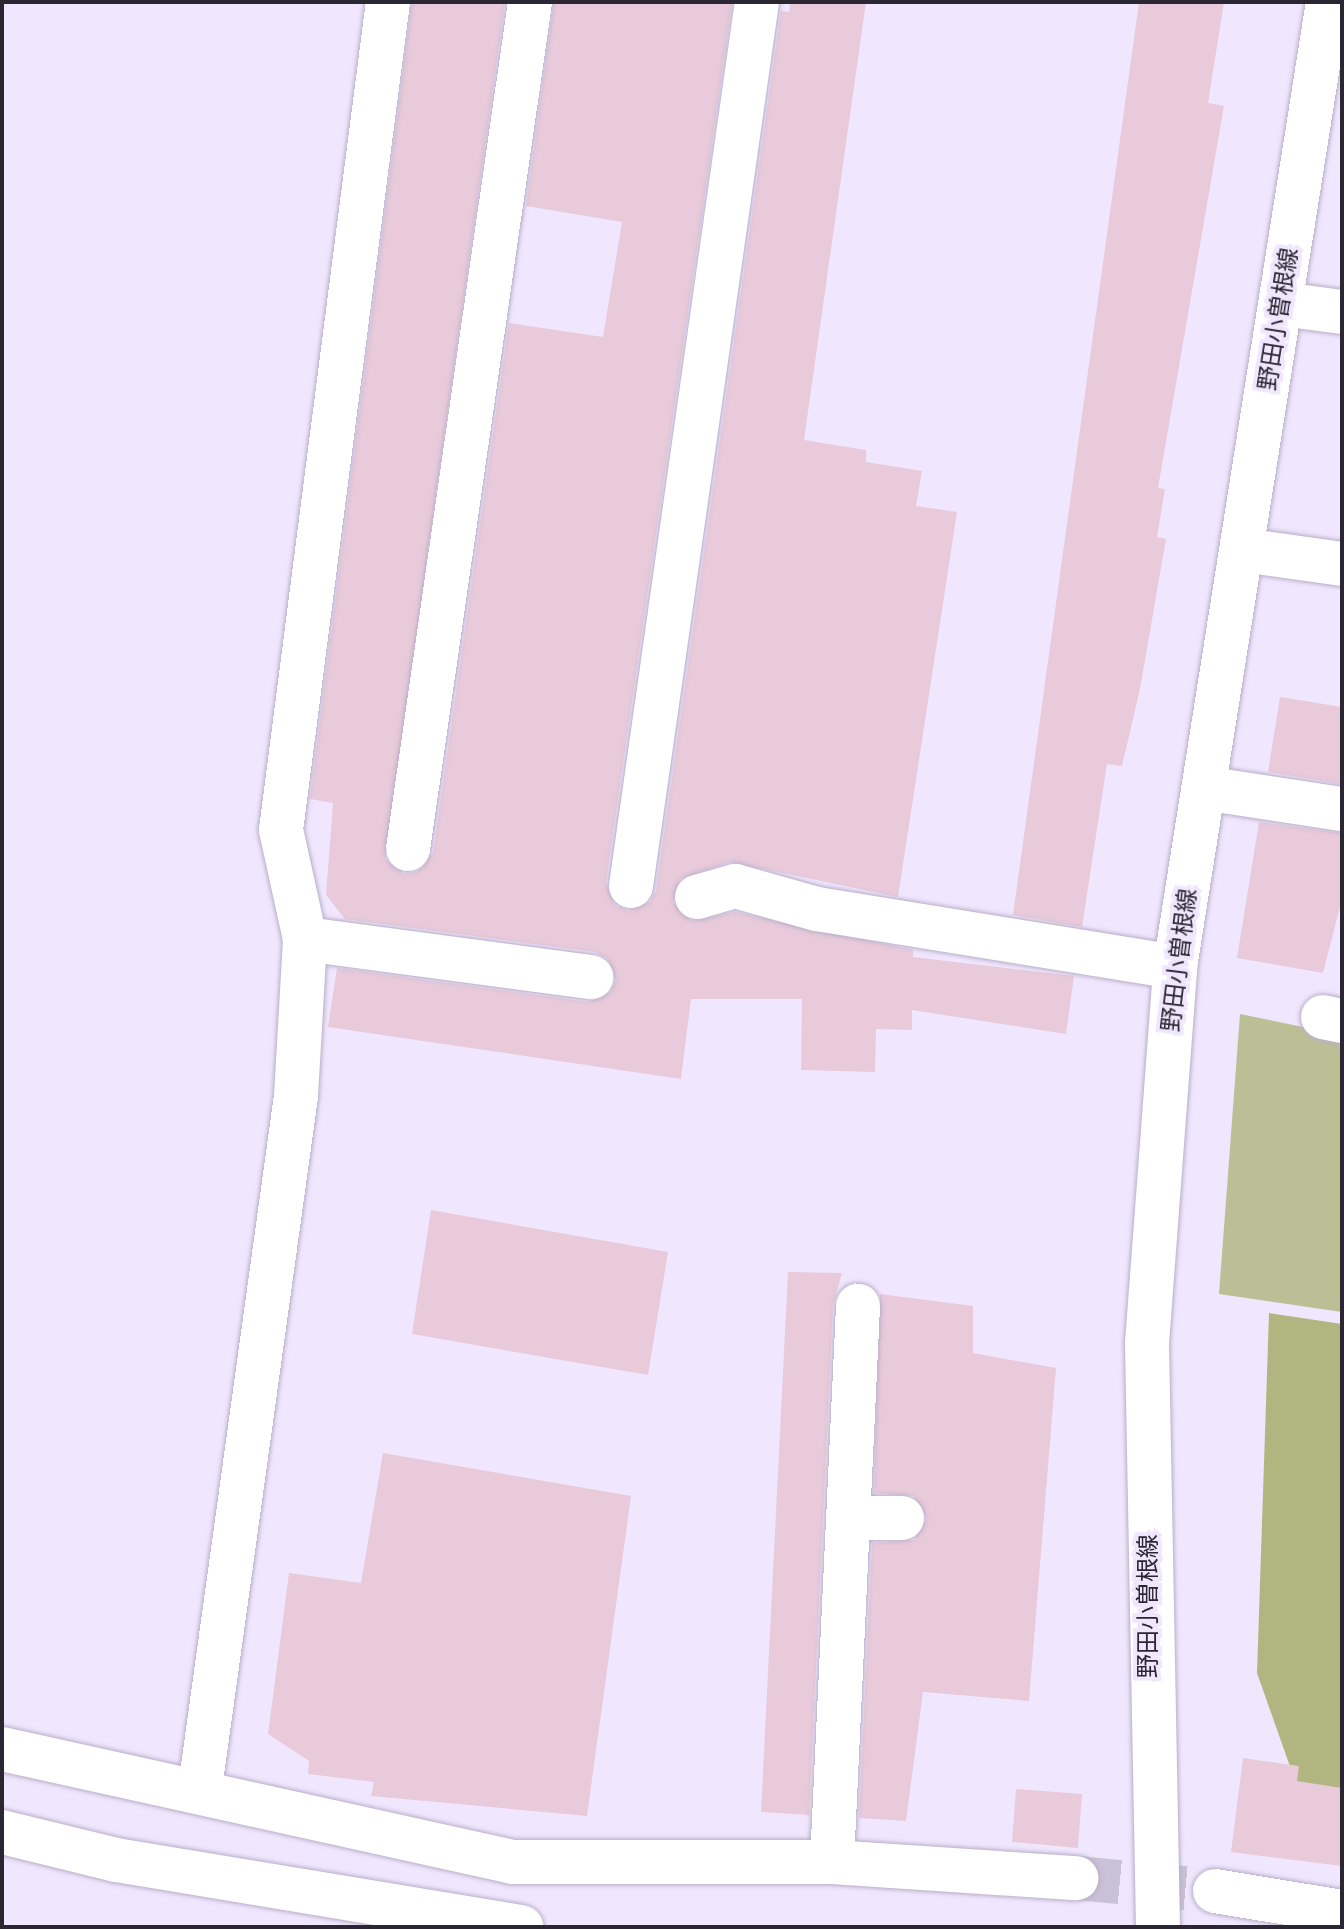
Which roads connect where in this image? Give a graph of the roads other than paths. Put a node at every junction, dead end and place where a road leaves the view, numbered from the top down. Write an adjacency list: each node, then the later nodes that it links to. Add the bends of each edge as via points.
1 (388, 2): 14 (street, via 281,830)
2 (530, 2): 11 (street)
3 (757, 2): 12 (street)
4 (1328, 2): 5 (street, 野田小曽根線)
5 (1282, 304): 6 (street); 7 (street, 野田小曽根線)
6 (1342, 312)
7 (1243, 550): 8 (street); 9 (street, 野田小曽根線)
8 (1342, 564)
9 (1204, 788): 10 (street); 15 (street, 野田小曽根線)
10 (1342, 809)
11 (408, 849)
12 (631, 886)
13 (697, 897): 15 (street, via 735,886 817,909)
14 (305, 939): 16 (street); 21 (street, via 296,1096)
15 (1175, 967): 28 (street, 野田小曽根線, via 1147,1343)
16 (591, 977)
17 (858, 1306): 18 (street)
18 (849, 1518): 19 (street); 23 (street)
19 (902, 1518)
20 (2, 1749): 21 (street)
21 (200, 1788): 23 (street, via 513,1862)
22 (2, 1832): 27 (street, via 116,1860)
23 (832, 1862): 24 (street)
24 (1076, 1878)
25 (1215, 1891): 26 (street)
26 (1342, 1912)
27 (521, 1927)
28 (1158, 1927)

